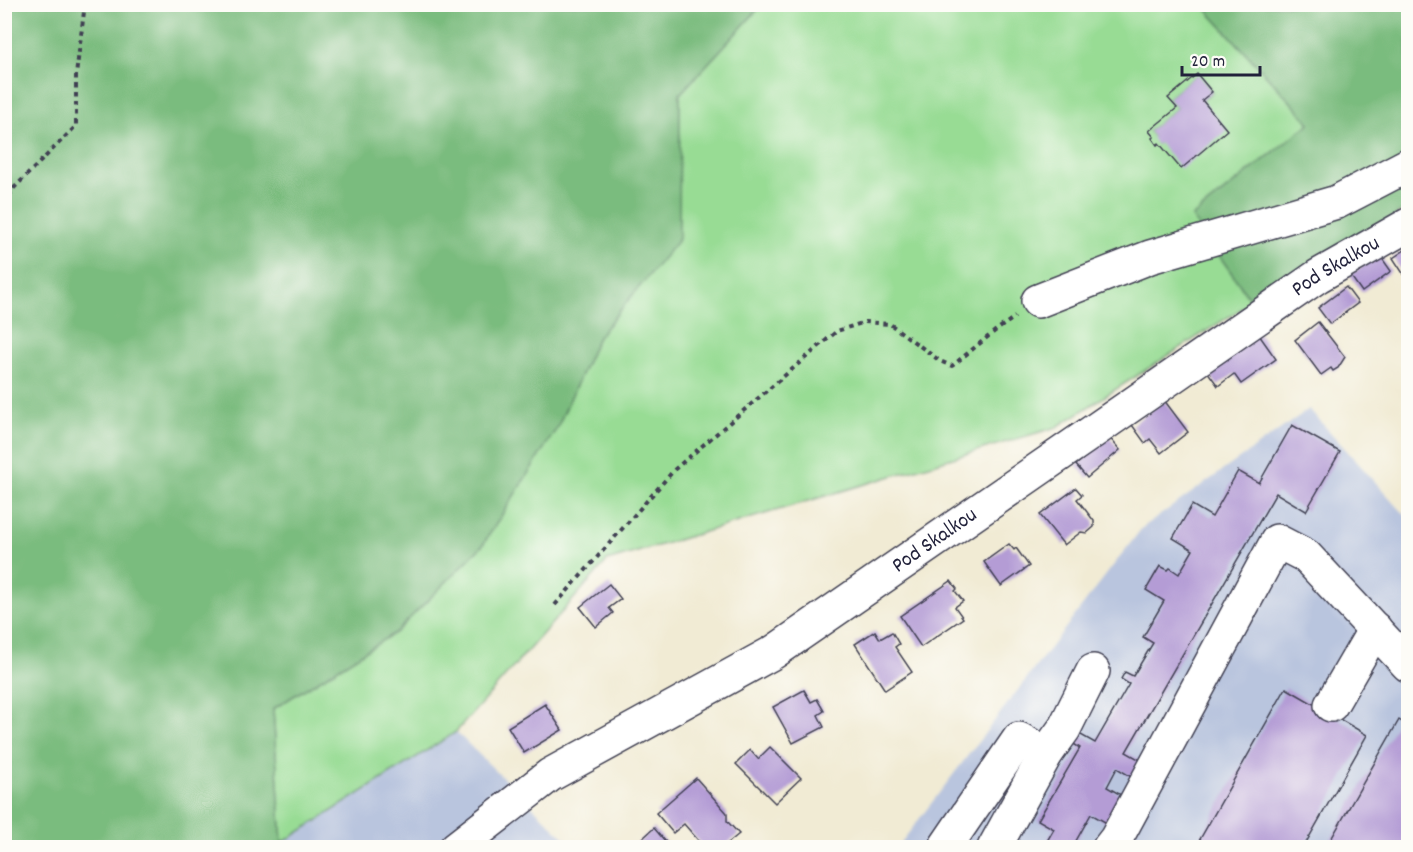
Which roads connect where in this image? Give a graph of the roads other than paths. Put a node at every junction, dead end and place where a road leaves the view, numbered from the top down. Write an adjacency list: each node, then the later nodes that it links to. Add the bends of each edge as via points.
1 (1408, 165): 3 (street, via 1337,202 1149,257)
2 (1408, 225): 9 (street, Pod Skalkou, via 1318,276 774,652 550,775)
3 (1038, 301)
4 (1375, 629): 5 (street); 7 (street); 12 (street, via 1306,556 1277,542)
5 (1408, 665)
6 (1093, 671): 8 (street, via 1064,729)
7 (1331, 705)
8 (1046, 754): 10 (street, via 1019,738); 11 (street)
9 (456, 848)
10 (948, 848)
11 (994, 848)
12 (1109, 848)

